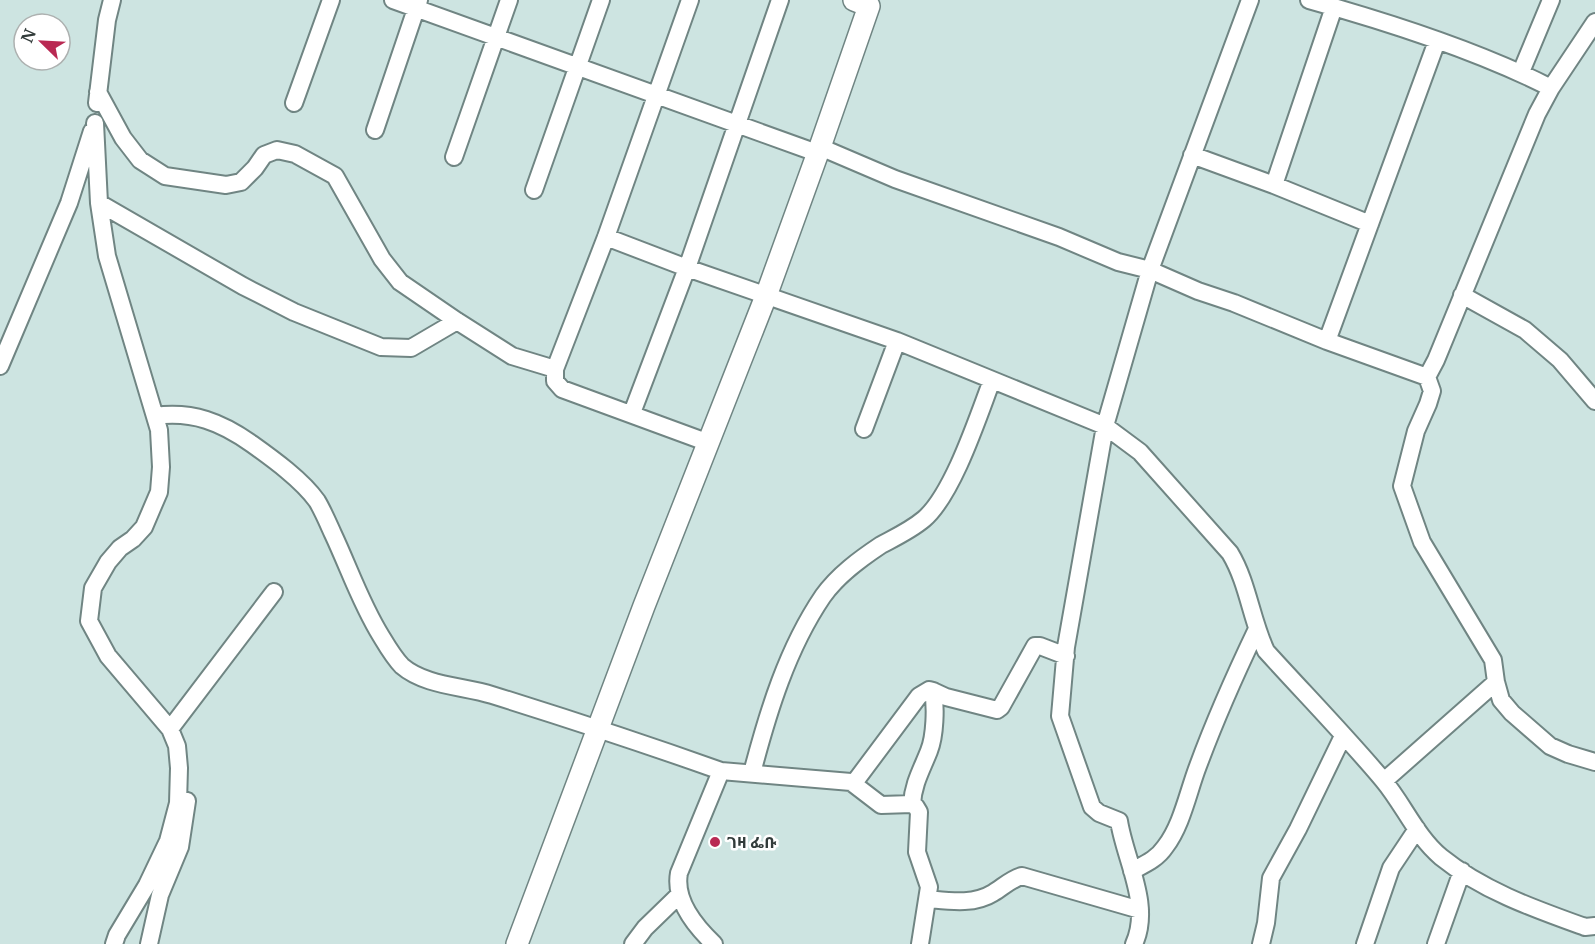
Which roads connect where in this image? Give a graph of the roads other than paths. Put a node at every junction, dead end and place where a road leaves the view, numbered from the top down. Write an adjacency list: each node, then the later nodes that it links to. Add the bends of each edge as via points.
1 (112, 0): 20 (street)
2 (331, 0): 22 (street)
3 (393, 0): 12 (street)
4 (509, 0): 15 (street)
5 (601, 0): 17 (street)
6 (690, 0): 21 (street)
7 (780, 0): 24 (street)
8 (1250, 0): 27 (street)
9 (1308, 0): 13 (street)
10 (1551, 0): 18 (street)
11 (864, 2): 26 (main road)
12 (418, 4): 15 (street); 25 (street)
13 (1334, 7): 16 (street); 29 (street)
14 (1595, 22): 19 (street)
15 (496, 36): 17 (street); 28 (street)
16 (1437, 41): 18 (street); 32 (street)
17 (578, 66): 21 (street); 30 (street)
18 (1521, 72): 19 (street)
19 (1551, 88): 36 (street)
20 (98, 92): 23 (street); 38 (street, via 140,160 165,176 226,185 241,182 264,155 277,150 295,154 335,176 382,259 400,282)
21 (656, 95): 24 (street); 33 (street)
22 (294, 103)
23 (95, 123): 31 (street); 41 (street, via 69,203)
24 (736, 125): 26 (street); 34 (street)
25 (375, 130)
26 (819, 150): 35 (street, via 1118,262); 37 (main road)
27 (1192, 155): 29 (street); 35 (street)
28 (454, 157)
29 (1274, 185): 32 (street)
30 (534, 190)
31 (99, 202): 38 (street, via 243,286 294,312 381,347 411,348); 47 (street, via 108,256)
32 (1370, 224): 40 (street)
33 (606, 237): 34 (street); 42 (street)
34 (687, 268): 37 (street); 46 (street)
35 (1150, 270): 40 (street); 48 (street)
36 (1462, 295): 43 (street); 45 (street, via 1525,330 1560,360)
37 (766, 296): 39 (street); 50 (main road)
38 (457, 321): 42 (street, via 512,356)
39 (897, 341): 44 (street); 49 (street)
40 (1327, 341): 43 (street)
41 (0, 366)
42 (555, 369): 46 (street, via 555,381 562,388)
43 (1427, 377): 56 (street, via 1432,391 1416,431 1402,486 1404,495 1422,542 1493,660)
44 (992, 380): 48 (street); 64 (street, via 950,481 927,517 849,568 824,595 774,695)
45 (1595, 401)
46 (632, 413): 50 (street)
47 (155, 416): 58 (street, via 198,416 235,432 308,491 325,516 365,610 403,666 422,677); 59 (street, via 161,467 159,492 144,527 108,562 93,588 89,621 108,656)
48 (1105, 426): 52 (street); 53 (street, via 1140,452 1230,554 1239,569)
49 (864, 429)
50 (709, 443): 58 (main road)
51 (274, 592): 59 (street)
52 (1074, 602): 54 (street); 55 (street)
53 (1257, 631): 60 (street, via 1266,651); 69 (street, via 1203,753 1174,833 1155,859)
54 (1048, 649): 55 (street); 57 (street, via 1035,646 997,710)
55 (1066, 656): 69 (street, via 1060,716 1065,735 1092,807 1119,821)
56 (1496, 682): 62 (street, via 1501,700 1533,733 1550,746); 65 (street)
57 (933, 691): 66 (street, via 919,696); 67 (street, via 936,703 930,749 912,791)
58 (599, 728): 63 (street); 77 (main road)
59 (170, 729): 61 (street)
60 (1343, 736): 65 (street); 82 (street, via 1271,878)
61 (177, 746): 75 (street, via 178,803 168,841); 76 (street, via 185,771 186,816 180,847 160,895)
62 (1595, 762)
63 (721, 771): 64 (street); 71 (street, via 679,873)
64 (752, 773): 66 (street)
65 (1384, 782): 68 (street)
66 (854, 783): 67 (street, via 881,805)
67 (912, 804): 72 (street, via 919,812 917,852 927,879)
68 (1417, 829): 70 (street, via 1442,858); 83 (street, via 1389,874)
69 (1132, 871): 73 (street)
70 (1462, 871): 74 (street, via 1522,905 1585,927); 84 (street)
71 (679, 896): 78 (street); 79 (street, via 694,922)
72 (928, 899): 73 (street, via 975,900 1022,876); 80 (street)
73 (1140, 910): 81 (street)
74 (1595, 926)
75 (114, 944)
76 (149, 944)
77 (517, 944)
78 (633, 944)
79 (714, 944)
80 (920, 944)
81 (1134, 944)
82 (1261, 944)
83 (1365, 944)
84 (1436, 944)

